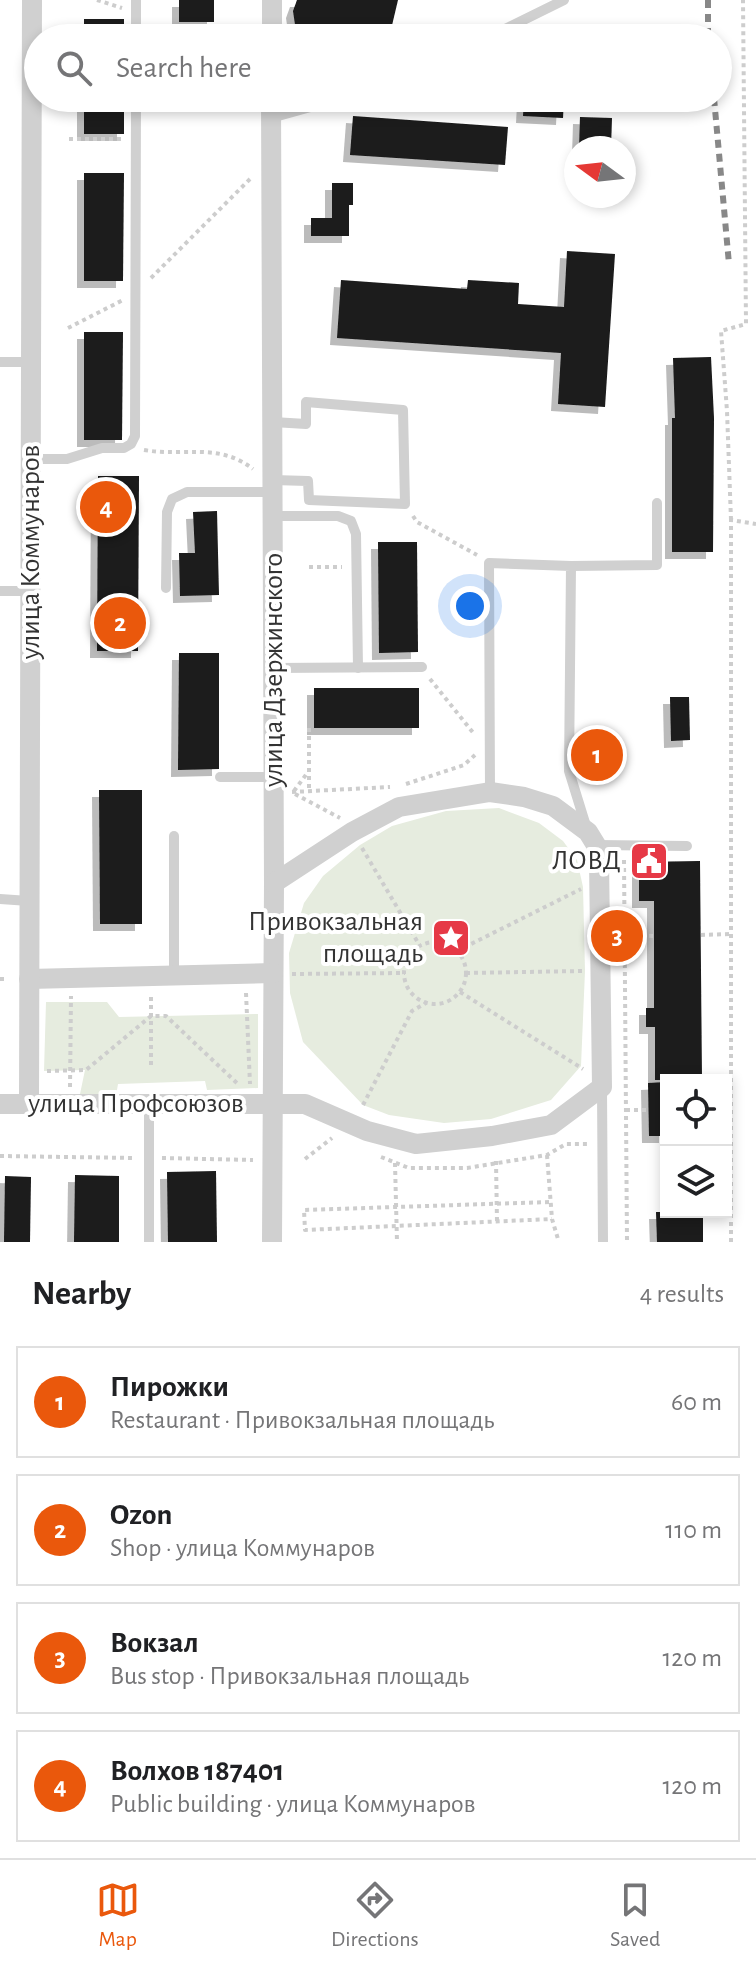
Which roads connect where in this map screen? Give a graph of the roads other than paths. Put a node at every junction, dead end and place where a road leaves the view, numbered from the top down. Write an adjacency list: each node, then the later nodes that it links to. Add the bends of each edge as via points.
1 (32, 0): 5 (street, улица Коммунаров)
2 (136, 0): 6 (lane)
3 (272, 0): 7 (street)
4 (564, 0): 8 (lane)
5 (32, 24)
6 (136, 24)
7 (272, 24)
8 (515, 24)
9 (32, 112): 13 (street, улица Коммунаров)
10 (136, 112): 15 (lane, via 135,436 124,448 102,448 67,459)
11 (271, 112): 14 (street, улица Дзержинского)
12 (0, 362): 13 (lane)
13 (31, 362): 15 (street, улица Коммунаров)
14 (273, 422): 16 (street, улица Дзержинского); 16 (lane, via 306,424 306,402 403,410 405,504 309,500 308,481)
15 (31, 459): 22 (street, улица Коммунаров)
16 (273, 486): 18 (street, улица Дзержинского); 20 (lane, via 187,492 172,499 167,512)
17 (657, 503): 19 (lane, via 657,565)
18 (273, 516): 24 (street, улица Дзержинского); 25 (lane, via 338,516 351,521 356,534)
19 (571, 566): 28 (lane, via 489,563); 30 (lane, via 569,771)
20 (166, 588)
21 (0, 591): 22 (lane)
22 (30, 591): 34 (street, улица Коммунаров)
23 (422, 667): 25 (lane)
24 (274, 668): 25 (lane); 27 (street, улица Дзержинского)
25 (358, 668)
26 (220, 777): 27 (lane)
27 (274, 777): 32 (street, улица Дзержинского)
28 (490, 792): 30 (street, via 553,806); 32 (street, via 399,807)
29 (174, 836): 36 (lane)
30 (592, 838): 31 (lane, via 624,845); 38 (street, via 599,887)
31 (687, 846)
32 (274, 883): 35 (street, улица Дзержинского)
33 (0, 899): 34 (lane)
34 (29, 901): 37 (street, улица Коммунаров)
35 (281, 974): 36 (street); 40 (street, улица Дзержинского)
36 (174, 975): 37 (street)
37 (29, 979): 42 (street, улица Коммунаров)
38 (602, 1087): 40 (street, via 551,1125 416,1144 367,1131 305,1104); 45 (lane)
39 (149, 1103): 40 (street, улица Профсоюзов); 42 (street, улица Профсоюзов); 43 (lane)
40 (272, 1103): 44 (street, улица Дзержинского)
41 (0, 1104): 42 (street, улица Профсоюзов)
42 (29, 1104)
43 (149, 1242)
44 (272, 1242)
45 (603, 1242)

